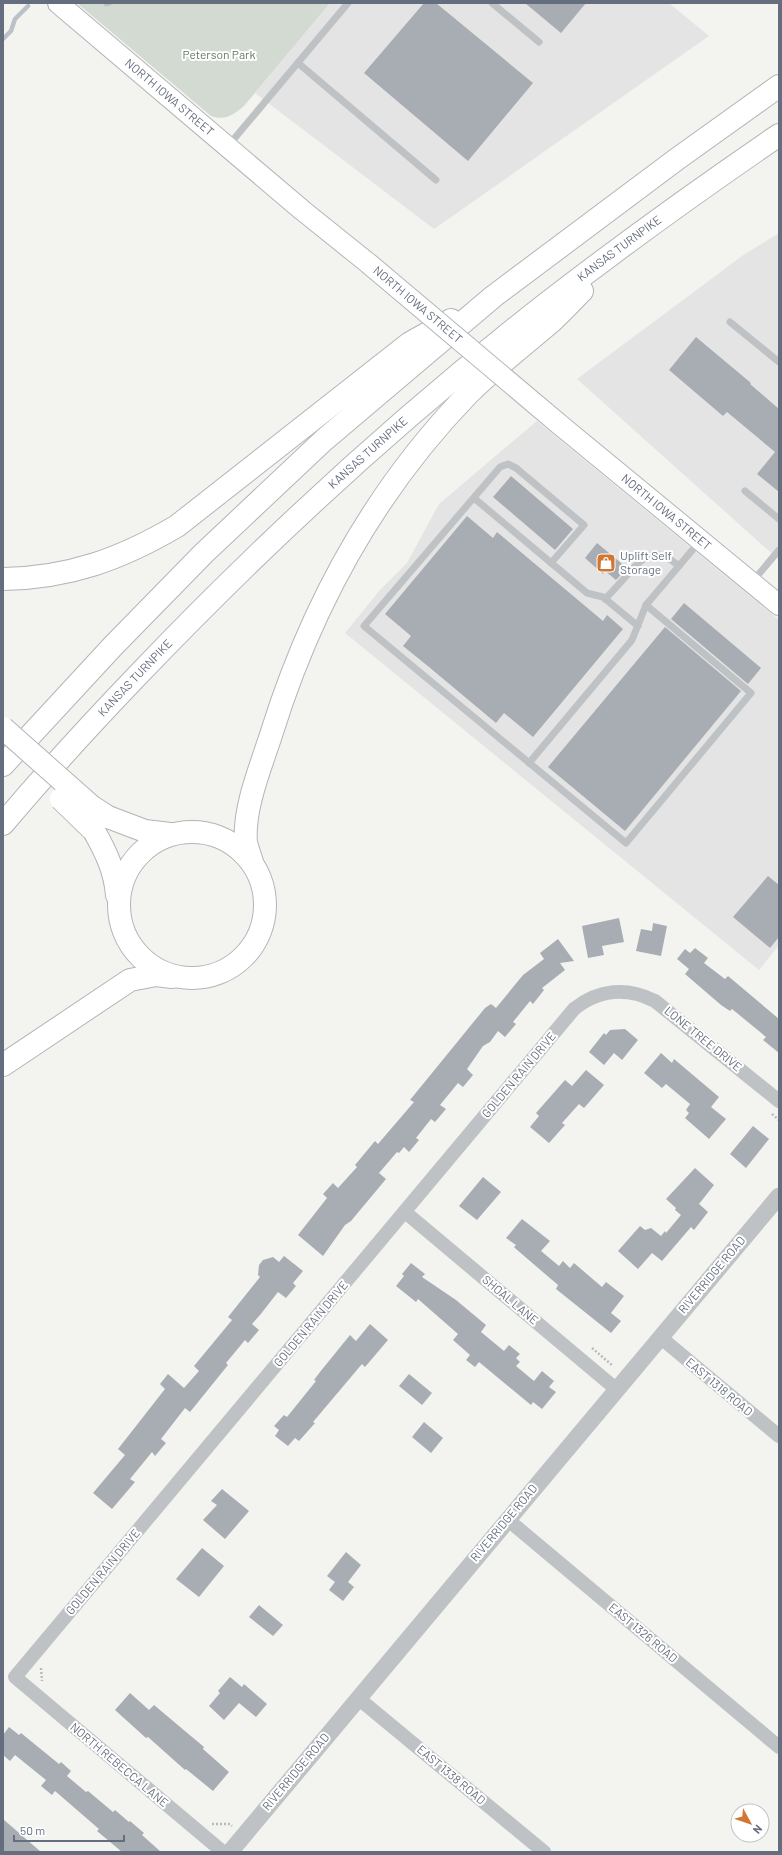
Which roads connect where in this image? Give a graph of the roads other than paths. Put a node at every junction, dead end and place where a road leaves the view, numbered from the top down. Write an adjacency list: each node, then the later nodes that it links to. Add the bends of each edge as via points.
1 (58, 3): 8 (main road, NORTH IOWA STREET)
2 (348, 3): 5 (lane)
3 (492, 3): 4 (lane)
4 (539, 42)
5 (298, 63): 8 (lane); 9 (lane)
6 (779, 86): 11 (highway, via 677,158)
7 (779, 135): 10 (highway, KANSAS TURNPIKE)
8 (228, 146): 17 (main road, NORTH IOWA STREET, bridge)
9 (436, 180)
10 (638, 234): 31 (highway, KANSAS TURNPIKE, via 495,345 322,494 170,641); 34 (highway, via 551,322 469,393 447,416 399,475 360,533 321,604 290,676 250,807 246,843)
11 (494, 296): 21 (highway, via 410,343 177,526 149,543 98,564 67,573); 30 (highway, via 324,440 231,527 113,646)
12 (730, 322): 13 (lane)
13 (779, 362)
14 (745, 491): 16 (lane)
15 (474, 498): 19 (lane); 19 (lane, via 500,467 508,464 584,525); 29 (lane, via 364,626)
16 (779, 519)
17 (700, 541): 20 (lane); 22 (main road, NORTH IOWA STREET)
18 (779, 550): 22 (lane)
19 (551, 563): 23 (lane, via 587,593)
20 (679, 566): 23 (lane, via 662,555 647,555); 24 (lane)
21 (3, 579)
22 (752, 583): 25 (main road, NORTH IOWA STREET)
23 (606, 600): 26 (lane)
24 (646, 605): 26 (lane); 29 (lane, via 751,693 626,842)
25 (779, 605)
26 (638, 626): 29 (lane, via 632,640)
27 (3, 728): 32 (highway, bridge, via 91,806)
28 (3, 748): 32 (highway, bridge, via 82,818)
29 (529, 763)
30 (3, 765)
31 (3, 824)
32 (101, 824): 33 (highway); 35 (highway, via 116,880)
33 (170, 834): 34 (highway, via 192,831 215,835 236,845); 35 (highway, via 149,845 132,861 122,881)
34 (252, 862): 36 (highway, via 262,881 266,902 263,923 255,943 241,960 223,972 203,978)
35 (118, 904): 36 (highway, via 122,930 135,953 156,970)
36 (181, 978): 38 (highway, via 156,975 130,980)
37 (620, 992): 39 (street, LONE TREE DRIVE, via 641,994 661,1004); 41 (street, GOLDEN RAIN DRIVE, via 599,995 574,1009)
38 (3, 1065)
39 (779, 1101)
40 (779, 1196): 42 (street, RIVERRIDGE ROAD)
41 (405, 1212): 43 (street, SHOAL LANE); 46 (street, GOLDEN RAIN DRIVE)
42 (660, 1336): 43 (street, RIVERRIDGE ROAD); 44 (street, EAST 1318 ROAD)
43 (616, 1389): 45 (street, RIVERRIDGE ROAD)
44 (779, 1436)
45 (507, 1519): 47 (street, RIVERRIDGE ROAD); 48 (street, EAST 1326 ROAD)
46 (16, 1677): 49 (street, NORTH REBECCA LANE)
47 (358, 1698): 50 (street, RIVERRIDGE ROAD); 51 (street, EAST 1338 ROAD)
48 (779, 1747)
49 (223, 1852)
50 (230, 1852)
51 (544, 1852)

